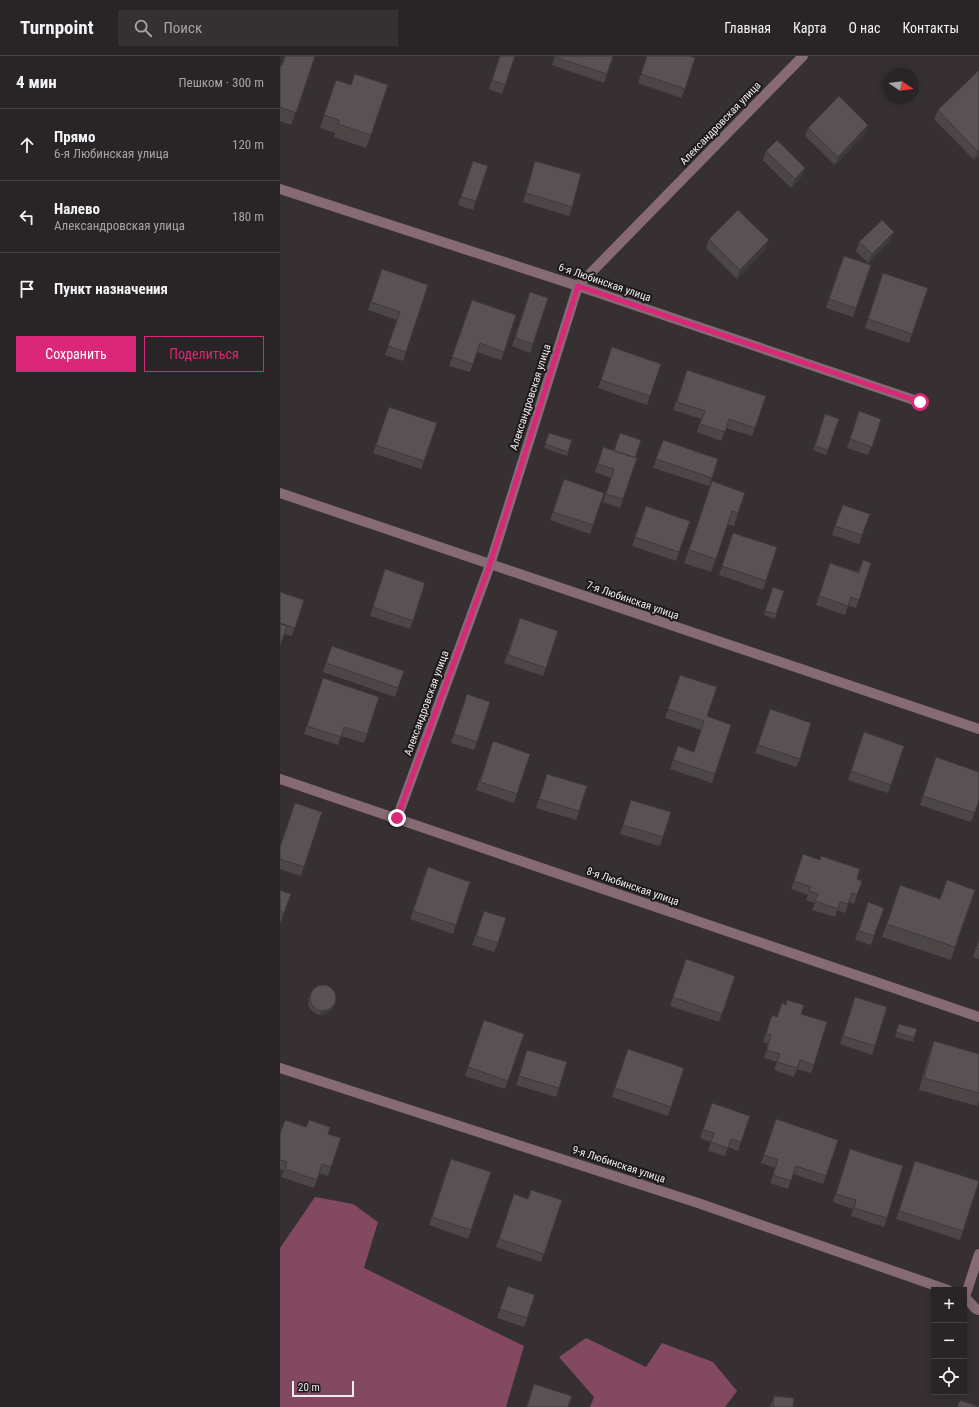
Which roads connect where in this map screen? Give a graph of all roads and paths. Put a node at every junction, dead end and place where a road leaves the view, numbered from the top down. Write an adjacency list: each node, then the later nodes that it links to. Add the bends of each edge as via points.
1 (798, 57): 3 (street, Александровская улица)
2 (280, 189): 3 (street, 6-я Любинская улица)
3 (578, 286): 4 (street, 6-я Любинская улица); 6 (street, Александровская улица)
4 (920, 402)
5 (280, 493): 6 (street, 7-я Любинская улица)
6 (490, 564): 7 (street, 7-я Любинская улица); 9 (street, Александровская улица)
7 (979, 729)
8 (280, 779): 9 (street, 8-я Любинская улица)
9 (397, 818): 10 (street, 8-я Любинская улица)
10 (979, 1017)
11 (280, 1068): 13 (street, 9-я Любинская улица, via 698,1203)
12 (979, 1254): 14 (street)
13 (939, 1287)
14 (967, 1288)
15 (967, 1299): 16 (street)
16 (979, 1310)

